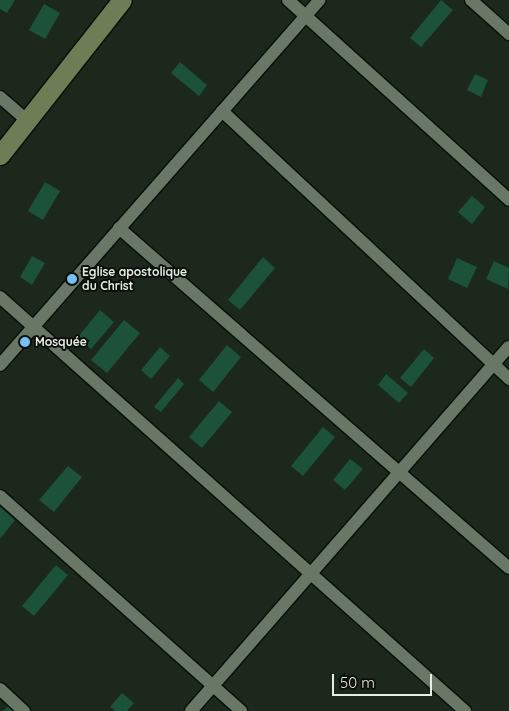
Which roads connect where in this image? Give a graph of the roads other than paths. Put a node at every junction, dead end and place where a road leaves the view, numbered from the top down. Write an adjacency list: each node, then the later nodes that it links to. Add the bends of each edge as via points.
1 (288, 0): 5 (street)
2 (319, 0): 5 (street)
3 (471, 0): 6 (street)
4 (116, 2): 9 (street)
5 (305, 16): 8 (street); 11 (street)
6 (509, 34)
7 (0, 97): 9 (street)
8 (222, 110): 12 (street); 17 (street)
9 (28, 121): 10 (street)
10 (0, 155)
11 (509, 200)
12 (119, 228): 14 (street); 19 (street)
13 (0, 297): 14 (street)
14 (33, 327): 16 (street); 22 (street)
15 (509, 347): 17 (street)
16 (0, 365)
17 (493, 365): 18 (street); 19 (street)
18 (509, 379)
19 (400, 473): 21 (street); 22 (street)
20 (0, 496): 23 (street)
21 (509, 568)
22 (311, 574): 23 (street); 28 (street)
23 (213, 686): 26 (street); 27 (street)
24 (0, 689): 25 (street)
25 (24, 711)
26 (192, 711)
27 (241, 711)
28 (465, 711)

